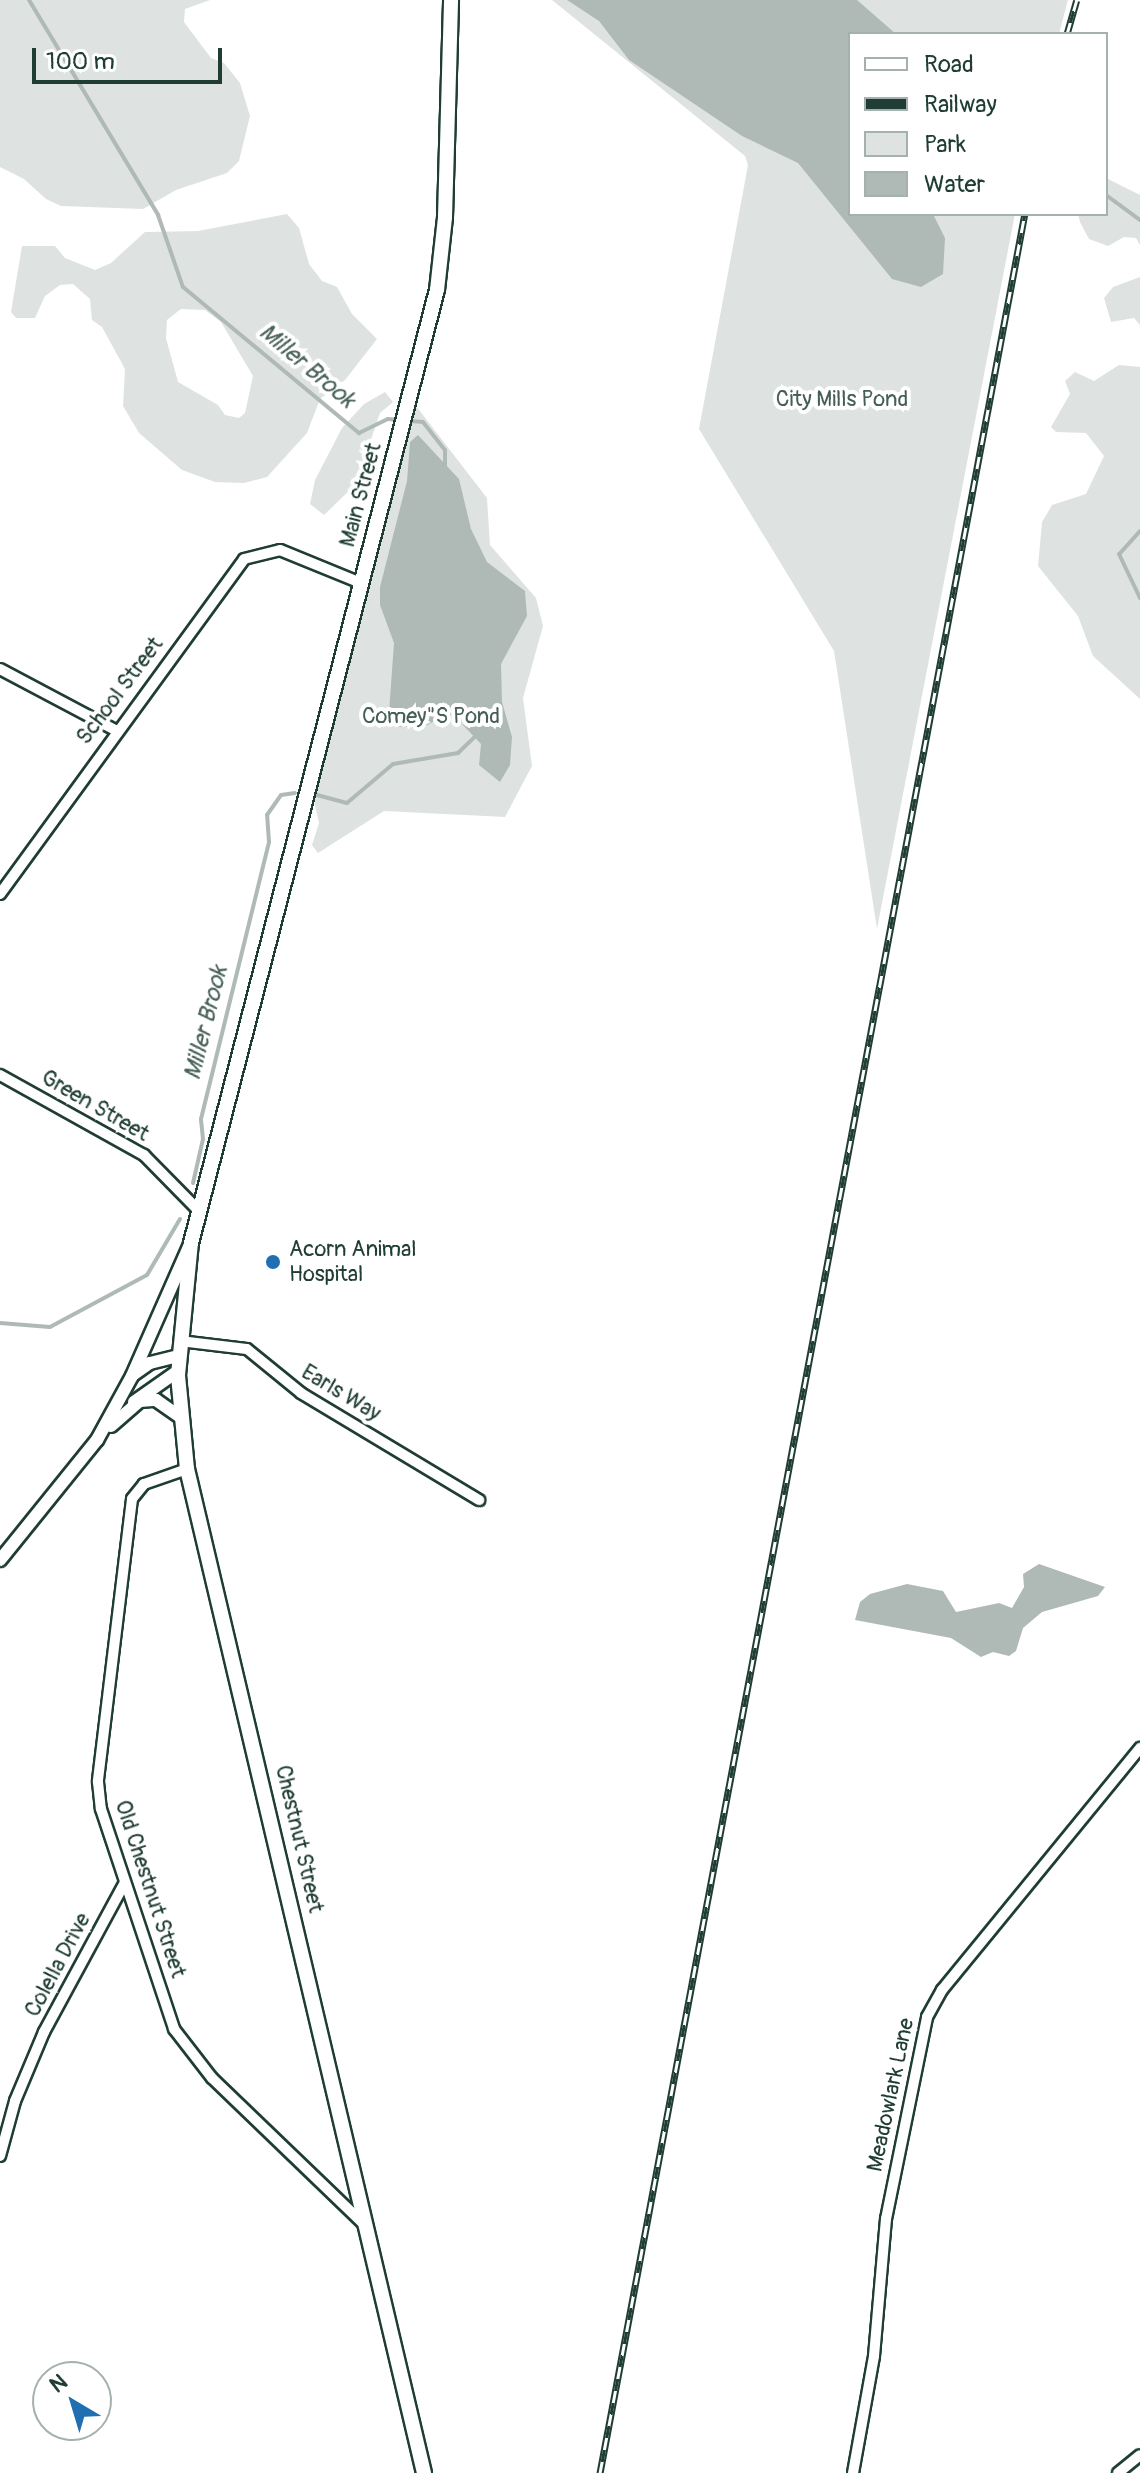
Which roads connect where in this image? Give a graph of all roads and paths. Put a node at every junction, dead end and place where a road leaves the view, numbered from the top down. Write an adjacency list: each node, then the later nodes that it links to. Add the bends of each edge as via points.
1 (451, 0): 2 (main road, Main Street, via 443,250)
2 (361, 583): 4 (street, School Street, via 280,550 244,559); 7 (main road, Main Street)
3 (0, 669): 4 (street)
4 (115, 730): 5 (street, School Street)
5 (0, 894)
6 (0, 1075): 7 (street, Green Street, via 144,1155)
7 (200, 1212): 8 (main road, Chestnut Street)
8 (191, 1243): 9 (main road, Chestnut Street); 11 (street)
9 (179, 1348): 10 (main road, Chestnut Street); 11 (street); 16 (street, Earls Way, via 247,1349 285,1383)
10 (178, 1371): 12 (street); 13 (main road, Chestnut Street)
11 (132, 1376): 14 (street)
12 (129, 1407): 13 (street, via 156,1400); 14 (street)
13 (179, 1416): 15 (main road, Chestnut Street)
14 (97, 1440): 17 (street)
15 (187, 1469): 19 (street, Old Chestnut Street, via 144,1484 132,1499 98,1782); 21 (main road, Chestnut Street)
16 (479, 1500)
17 (0, 1560)
18 (1140, 1748): 24 (street, Meadowlark Lane, via 942,1990 927,2017 881,2246 874,2356)
19 (124, 1884): 20 (street, Colella Drive, via 44,2032 15,2101); 21 (street, Old Chestnut Street, via 174,2029 190,2052)
20 (0, 2156)
21 (368, 2229): 23 (main road, Chestnut Street)
22 (1140, 2455): 25 (street)
23 (424, 2473)
24 (853, 2473)
25 (1118, 2473)

